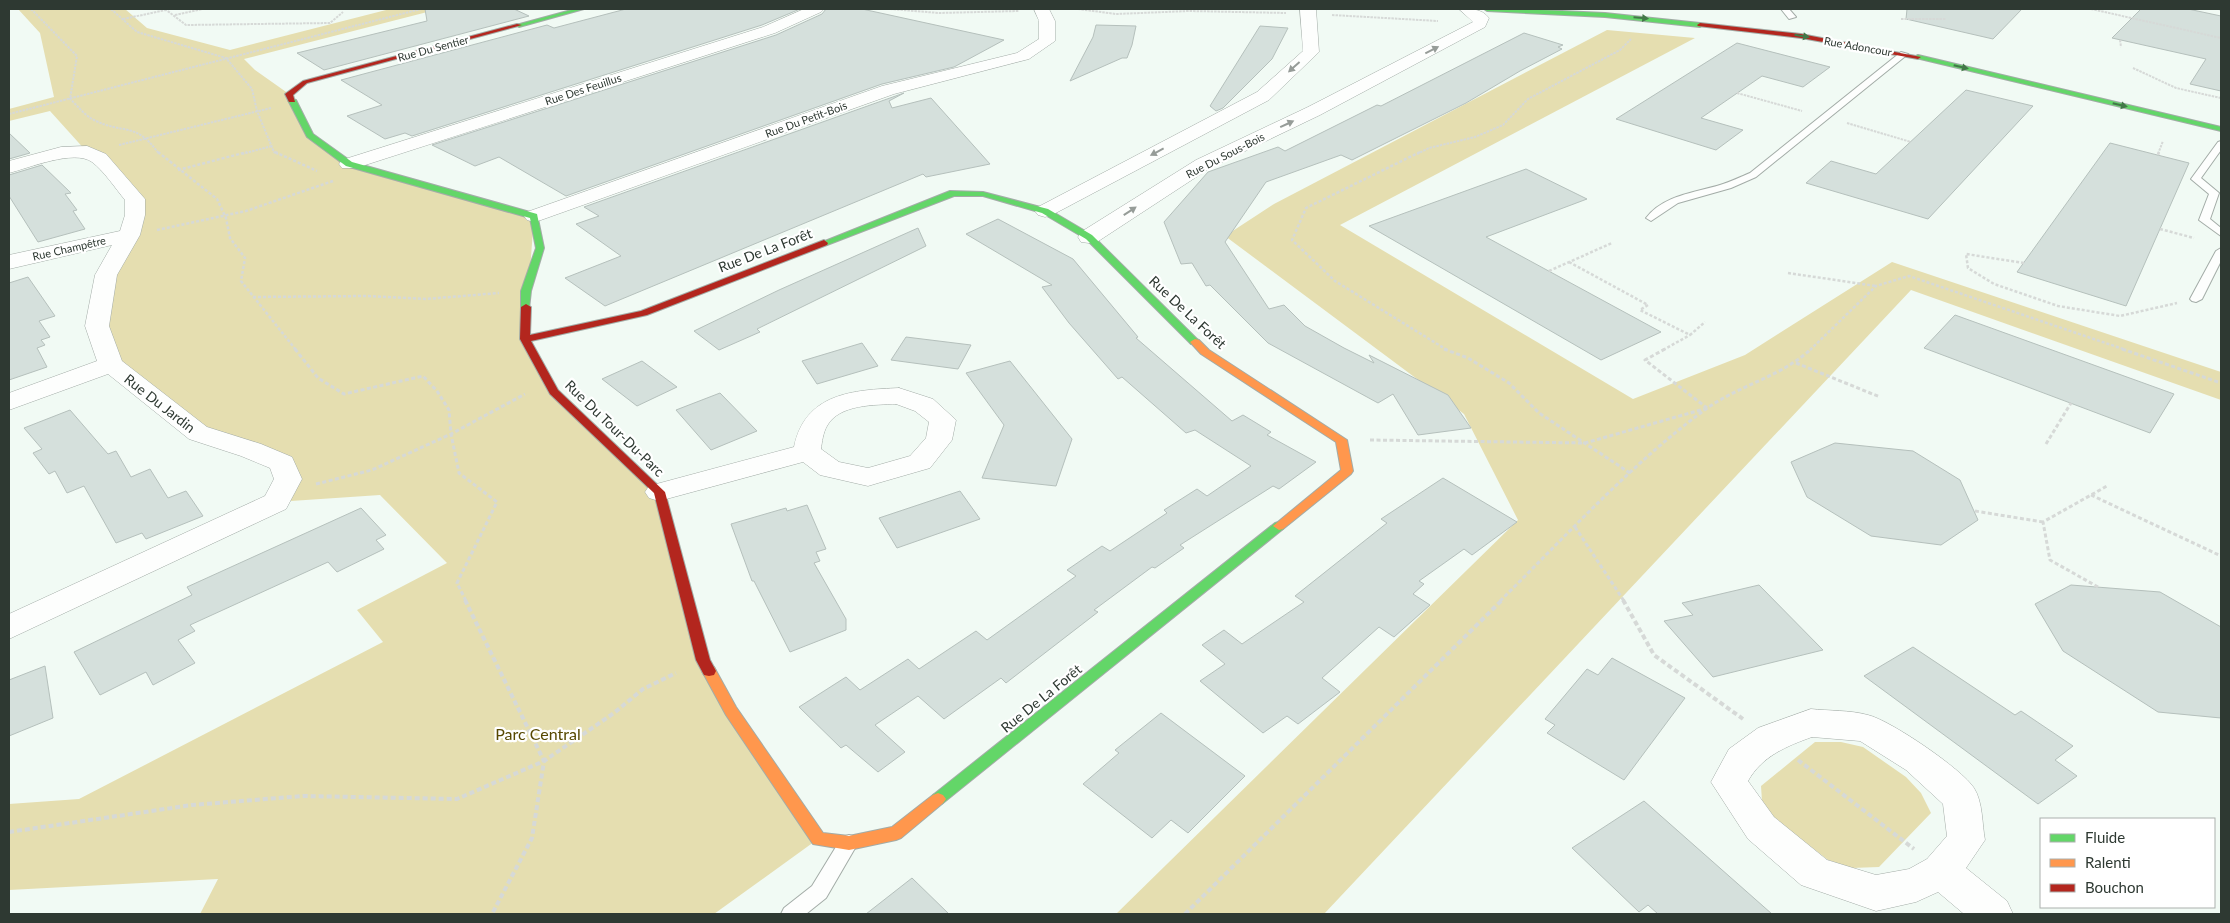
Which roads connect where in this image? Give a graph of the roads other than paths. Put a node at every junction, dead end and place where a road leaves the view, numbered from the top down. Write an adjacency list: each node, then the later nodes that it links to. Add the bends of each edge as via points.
1 (581, 9): 14 (street, Rue Du Sentier, via 305,82 291,98 310,135)
2 (816, 9): 14 (street, Rue Des Feuillus, via 769,30)
3 (1041, 9): 18 (street, Rue Du Petit-Bois, via 1047,21 1047,41 1023,56 888,90)
4 (1308, 12): 10 (street, one-way to 10, via 1311,52)
5 (1478, 12): 6 (street, Rue Adoncour); 11 (street, Rue Du Sous-Bois, one-way to 5, via 1480,24)
6 (1603, 12): 9 (street, Rue Adoncour, one-way to 9, via 1801,36)
7 (1774, 15): 8 (street)
8 (1793, 15)
9 (1904, 54): 12 (street, Rue Adoncour, one-way to 12); 19 (lane, via 1753,175 1726,187 1678,200 1657,210)
10 (1277, 100): 11 (street); 17 (street, one-way to 17)
11 (1314, 111): 22 (street, Rue Du Sous-Bois, one-way to 11, via 1203,164)
12 (2221, 129)
13 (2221, 144): 16 (lane, via 2196,179)
14 (348, 164): 18 (street)
15 (9, 167): 21 (street, Rue Du Jardin, via 61,153 87,152 99,158 135,198 136,215)
16 (2218, 194): 20 (lane, via 2204,220)
17 (1045, 211): 22 (street, Rue De La Forêt); 26 (street, Rue De La Forêt, via 983,194 953,193 644,313)
18 (534, 216): 26 (street, Rue Du Tour-Du-Parc, via 540,248 526,291)
19 (1651, 218)
20 (2221, 233)
21 (129, 235): 24 (street, Rue Champêtre); 27 (street, Rue Du Jardin, via 106,275 97,326)
22 (1089, 237): 32 (street, Rue De La Forêt, via 1206,352 1342,440 1348,471)
23 (2221, 250): 25 (lane)
24 (9, 262)
25 (2196, 299)
26 (525, 339): 30 (street, Rue Du Tour-Du-Parc, via 554,392)
27 (111, 364): 28 (street); 31 (street, Rue Du Jardin, via 198,433 282,464 288,479 276,502)
28 (9, 402)
29 (807, 452): 29 (street, via 830,469 868,477 920,462 939,440 943,420 924,405 899,396 867,397 838,404 817,420); 30 (street, Rue Du Tour-Du-Parc)
30 (659, 492): 33 (street, Rue Du Tour-Du-Parc, via 703,660 731,711 818,839)
31 (9, 627)
32 (896, 833): 33 (street, Rue Du Tour-Du-Parc)
33 (849, 843): 35 (lane, via 819,892)
34 (1941, 871): 34 (street, via 1916,885 1876,893 1815,873 1761,828 1729,782 1742,759 1770,738 1811,723 1867,728 1919,760 1960,797 1966,840); 36 (street)
35 (791, 914)
36 (1993, 914)

